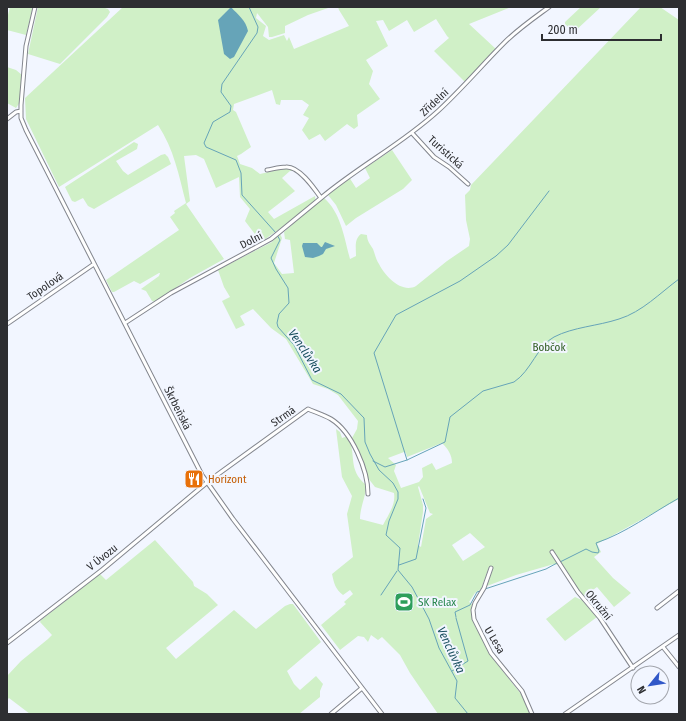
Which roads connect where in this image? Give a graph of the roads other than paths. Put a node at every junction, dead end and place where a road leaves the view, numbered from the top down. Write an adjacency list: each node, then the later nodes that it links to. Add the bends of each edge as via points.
1 (35, 7): 3 (street, Škrbeňská, via 26,46)
2 (550, 7): 5 (street, Zřídelní, via 530,20 505,42 465,85)
3 (21, 111): 4 (street); 9 (street, Škrbeňská, via 26,130)
4 (7, 119)
5 (412, 133): 7 (street, Turistická, via 434,157); 8 (street, Zřídelní, via 373,161 348,175)
6 (267, 170): 8 (street, via 286,166 295,169)
7 (468, 184)
8 (321, 198): 10 (street, Dolní, via 280,233 171,293)
9 (94, 264): 10 (street, Škrbeňská); 11 (street, Topolová)
10 (125, 323): 12 (street, Škrbeňská)
11 (7, 324)
12 (207, 483): 13 (street, Strmá, via 308,409 331,419 347,434 368,482); 19 (street, V Úvozu, via 102,570); 25 (street, Škrbeňská)
13 (368, 494)
14 (552, 552): 21 (street, Okružní)
15 (491, 568): 28 (street, U Lesa, via 484,588 475,602 474,619 491,653 522,691)
16 (679, 591): 17 (street)
17 (657, 608)
18 (679, 635): 20 (street)
19 (7, 643)
20 (663, 647): 22 (street); 23 (street)
21 (631, 665)
22 (637, 665)
23 (679, 667)
24 (630, 670): 29 (street)
25 (362, 688): 26 (street); 27 (street, Škrbeňská)
26 (331, 714)
27 (382, 714)
28 (532, 714)
29 (565, 714)

